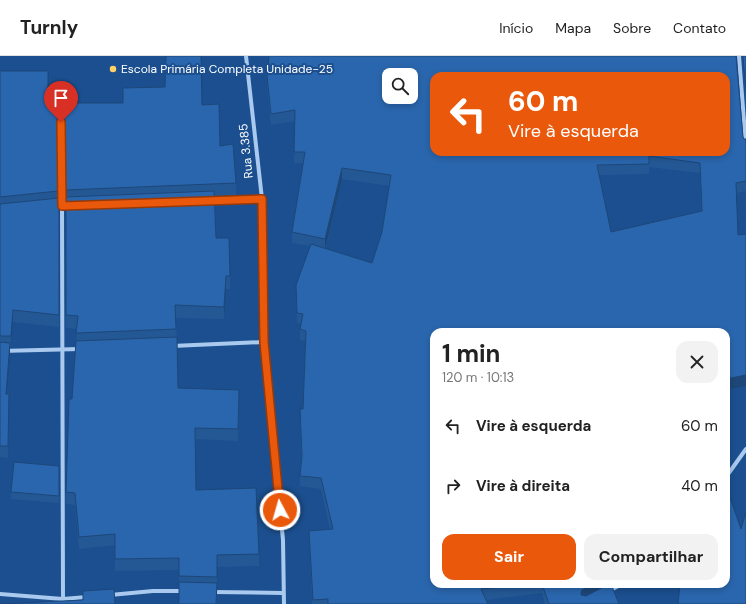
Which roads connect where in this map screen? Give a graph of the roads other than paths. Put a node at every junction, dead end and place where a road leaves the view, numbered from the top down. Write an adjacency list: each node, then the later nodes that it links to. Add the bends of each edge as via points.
1 (246, 56): 5 (street, Rua 3.385)
2 (739, 56): 4 (street)
3 (60, 94): 7 (street)
4 (746, 147)
5 (262, 199): 6 (street); 10 (street, Rua 3.385)
6 (206, 201)
7 (62, 206): 8 (street); 9 (street); 13 (street)
8 (70, 206)
9 (57, 207)
10 (264, 342): 11 (street); 20 (street, Rua 3.385, via 283,540)
11 (163, 346)
12 (86, 349): 13 (street)
13 (63, 350): 14 (street); 25 (street)
14 (0, 351)
15 (746, 449): 16 (street)
16 (730, 471)
17 (614, 588): 21 (street)
18 (192, 591): 23 (street)
19 (207, 592): 20 (street)
20 (283, 593): 26 (street, Rua 3.385)
21 (605, 593)
22 (0, 594): 25 (street)
23 (108, 595)
24 (93, 596): 25 (street)
25 (63, 599)
26 (284, 604)

